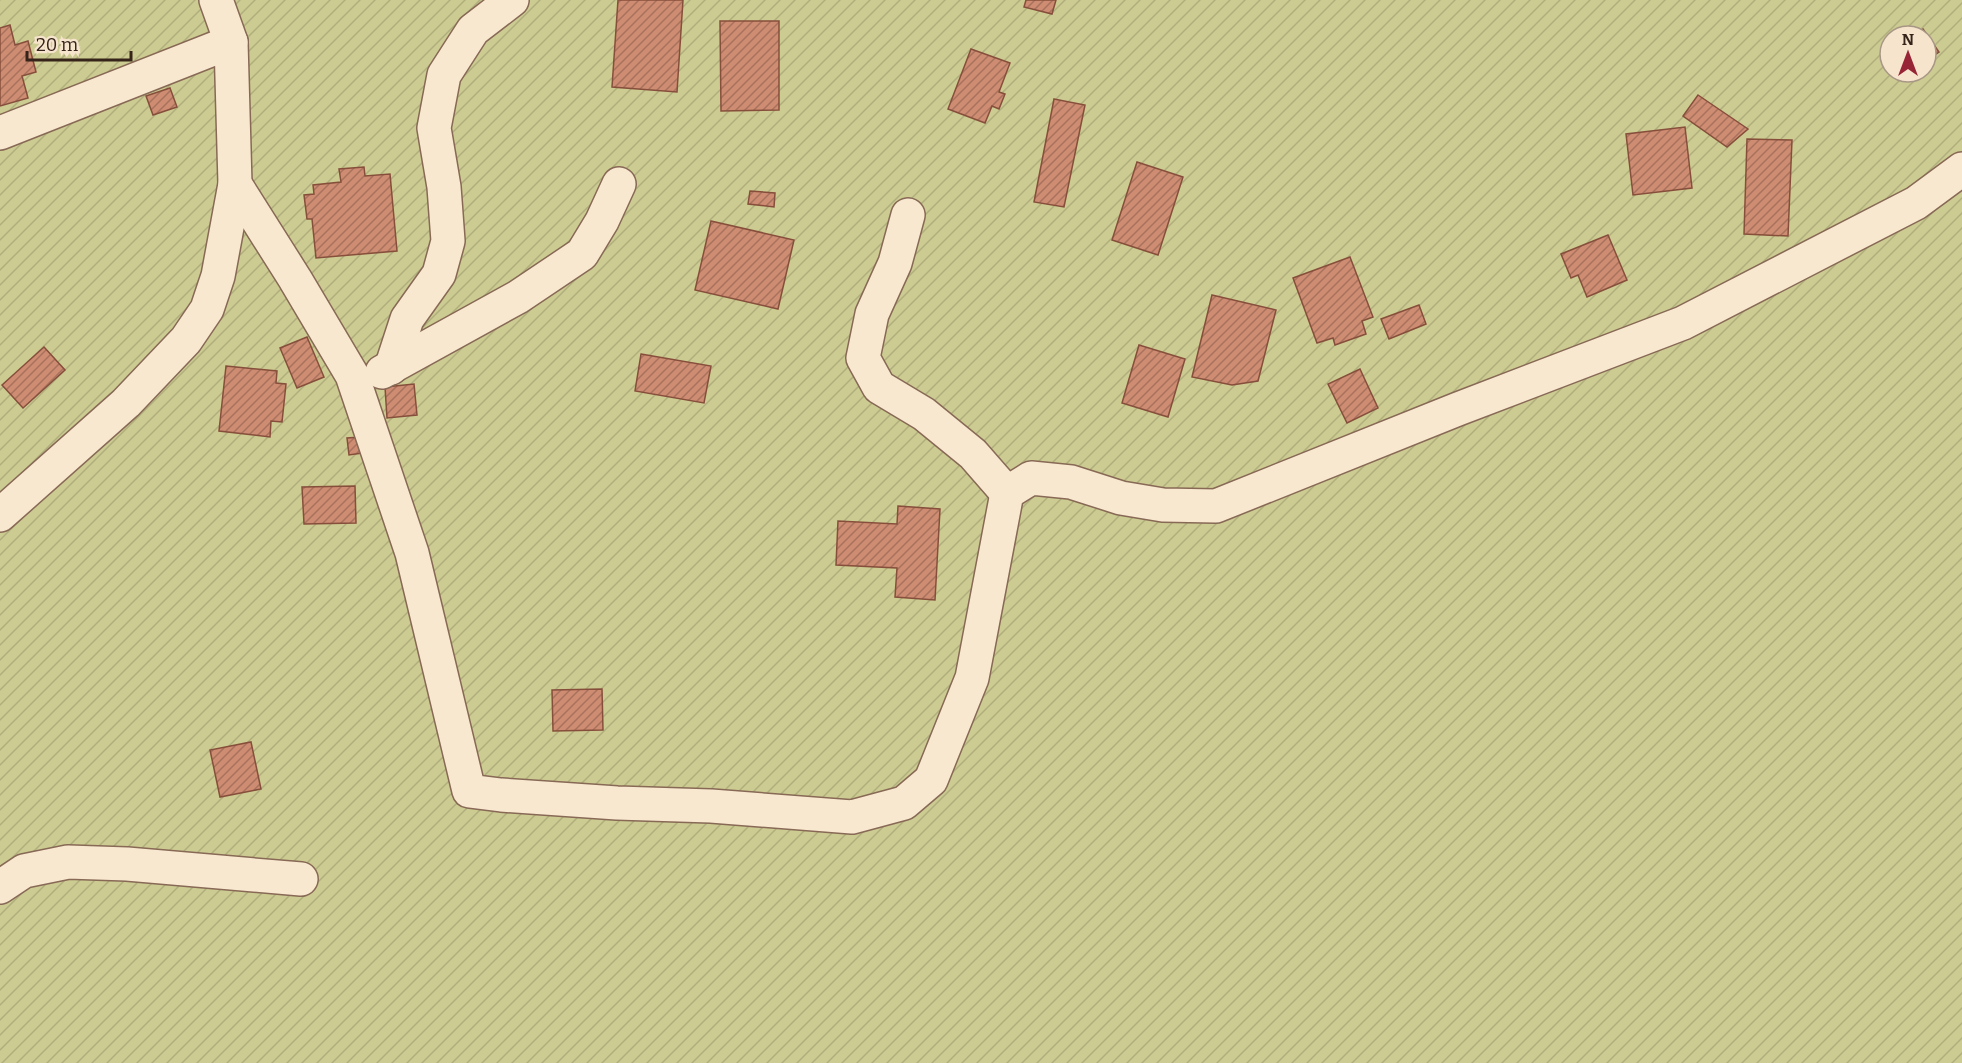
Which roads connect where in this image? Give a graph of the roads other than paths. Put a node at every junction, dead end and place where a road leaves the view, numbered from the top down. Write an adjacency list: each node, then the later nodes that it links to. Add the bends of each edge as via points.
1 (216, 0): 3 (street)
2 (512, 0): 9 (street, via 473,30 444,75 434,128 448,241 439,274 406,319)
3 (231, 42): 4 (street); 6 (street)
4 (0, 133)
5 (1962, 169): 11 (street, via 1916,203 1683,322 1216,506 1163,505 1121,498 1071,482 1031,478)
6 (235, 184): 10 (street); 12 (street, via 218,276 207,309 186,340 126,403)
7 (619, 184): 9 (street, via 582,254 518,297)
8 (908, 215): 11 (street, via 895,263 872,314 863,358 879,387 924,414 973,454)
9 (391, 368): 10 (street)
10 (356, 384): 11 (street, via 412,553 469,790 582,801 852,817 904,803 931,780 972,678)
11 (1007, 493)
12 (0, 515)
13 (301, 879): 14 (street, via 68,862 24,871)
14 (0, 886)

